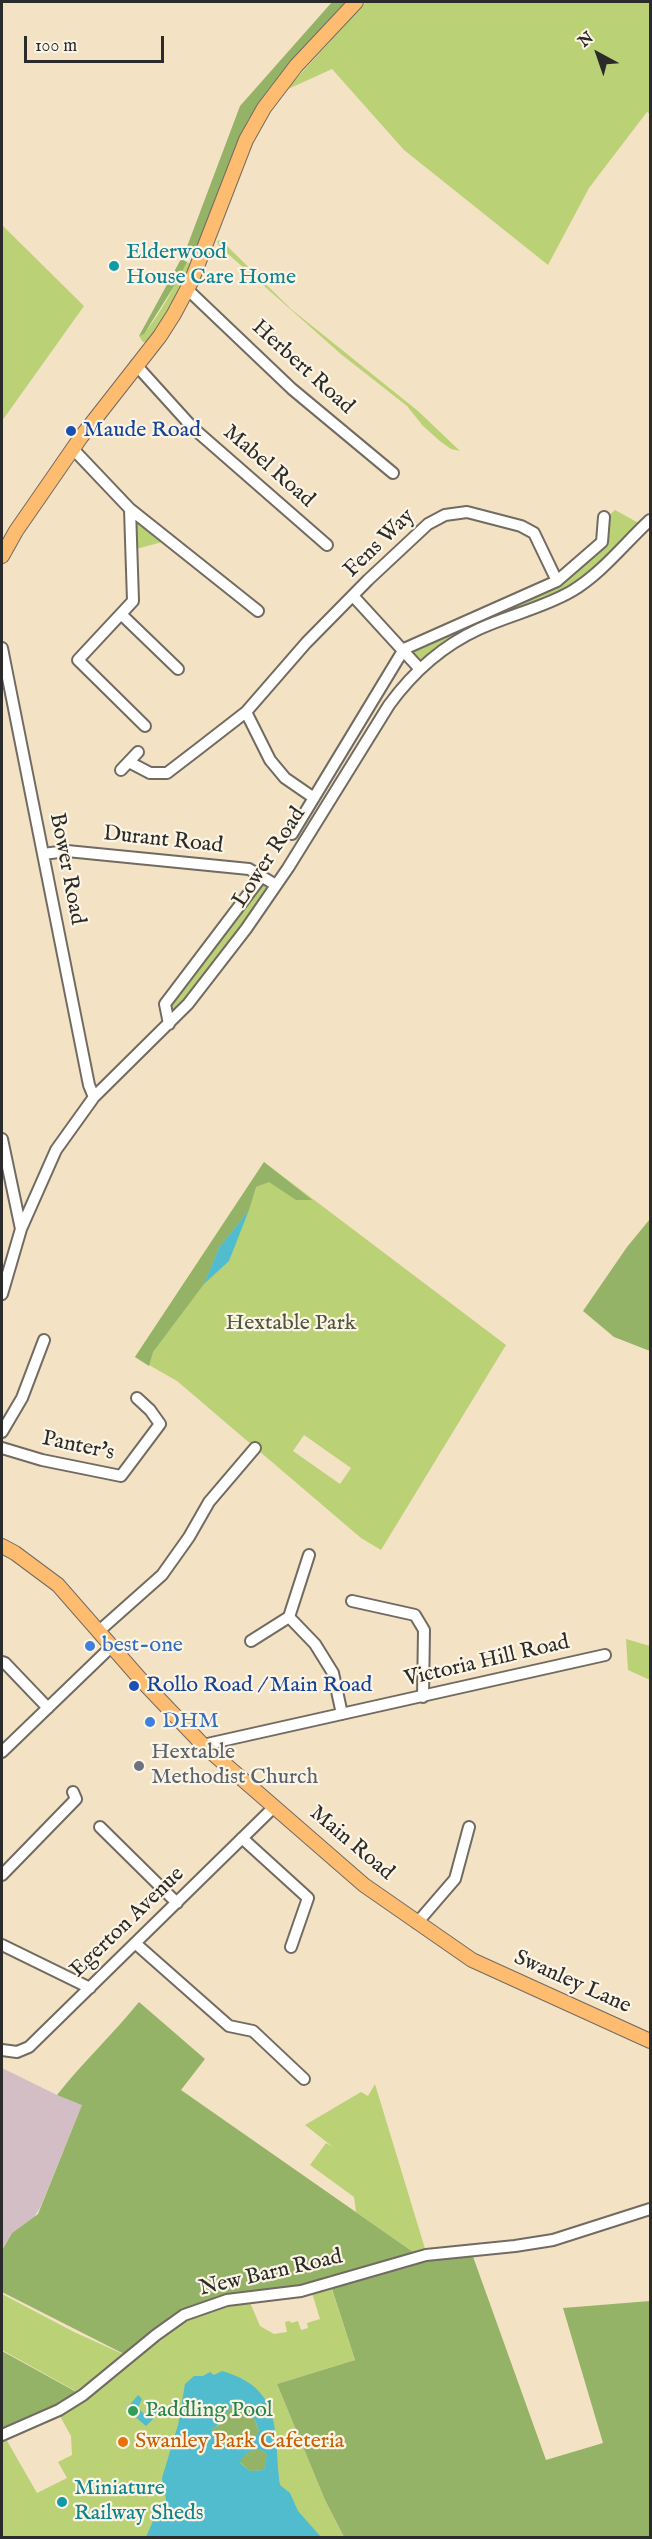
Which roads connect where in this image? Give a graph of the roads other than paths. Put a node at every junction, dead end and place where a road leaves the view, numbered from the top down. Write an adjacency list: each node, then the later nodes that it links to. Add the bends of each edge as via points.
1 (356, 2): 2 (main road, via 278,89 255,124)
2 (187, 289): 3 (main road, via 160,336); 5 (street, Herbert Road, via 292,388)
3 (136, 365): 4 (main road); 9 (street, Mabel Road, via 193,428)
4 (73, 448): 6 (street); 10 (main road)
5 (393, 473)
6 (130, 509): 13 (street); 14 (street, via 133,601)
7 (604, 517): 11 (street, via 602,542)
8 (651, 520): 17 (street, Lower Road, via 574,590 479,629)
9 (327, 545)
10 (2, 556)
11 (557, 581): 12 (street, Fens Way, via 534,533 467,512 433,520); 16 (street)
12 (354, 597): 16 (street); 19 (street, Fens Way, via 306,643)
13 (258, 611)
14 (122, 615): 18 (street); 20 (street, via 78,660)
15 (2, 648): 24 (street, Bower Road)
16 (404, 649): 17 (street); 22 (street, Lower Road)
17 (419, 668): 26 (street, Lower Road, via 389,705)
18 (178, 669)
19 (246, 712): 21 (street, Fens Way, via 167,773 125,766); 22 (street, via 270,760 285,778)
20 (145, 726)
21 (138, 752)
22 (314, 798): 23 (street, Lower Road)
23 (292, 834)
24 (43, 854): 25 (street, Durant Road, via 67,851 249,869); 28 (street, Bower Road)
25 (262, 876): 26 (street, Durant Road); 27 (street, via 165,1004)
26 (276, 885): 27 (street, Lower Road, via 246,929)
27 (169, 1024): 28 (street, Lower Road)
28 (94, 1097): 30 (street, Lower Road, via 56,1149)
29 (2, 1139): 30 (street)
30 (21, 1229): 31 (street, Lower Road)
31 (2, 1294)
32 (44, 1340): 34 (street, via 22,1398)
33 (137, 1398): 35 (street, Panter's, via 160,1424 121,1476)
34 (2, 1432)
35 (2, 1448)
36 (255, 1448): 41 (street, via 209,1502 162,1575)
37 (2, 1545): 41 (main road, Main Road, via 58,1585)
38 (309, 1555): 40 (street)
39 (352, 1601): 46 (street, via 415,1615 424,1630)
40 (289, 1617): 42 (street); 48 (street, via 315,1644 333,1673)
41 (99, 1630): 43 (main road, Main Road)
42 (251, 1641)
43 (112, 1646): 47 (street); 49 (main road, Main Road)
44 (605, 1655): 46 (street, Victoria Hill Road)
45 (2, 1662): 47 (street)
46 (423, 1697): 48 (street, Victoria Hill Road)
47 (48, 1708): 50 (street)
48 (342, 1714): 49 (street, Victoria Hill Road)
49 (202, 1745): 52 (main road, Main Road)
50 (2, 1752)
51 (73, 1792): 56 (street, via 76,1799)
52 (273, 1807): 55 (street, Egerton Avenue); 58 (main road, Main Road, via 364,1885)
53 (100, 1827): 57 (street)
54 (469, 1827): 58 (street, via 455,1879)
55 (242, 1838): 57 (street, Egerton Avenue); 61 (street, via 308,1898)
56 (2, 1875)
57 (177, 1903): 59 (street, Egerton Avenue)
58 (417, 1923): 62 (main road, Main Road)
59 (135, 1943): 63 (street, Egerton Avenue); 66 (street, via 229,2026 253,2031)
60 (2, 1945): 63 (street)
61 (291, 1947)
62 (477, 1963): 64 (main road, Swanley Lane)
63 (90, 1988): 65 (street, Egerton Avenue, via 29,2046 17,2052)
64 (651, 2041)
65 (2, 2050)
66 (304, 2079)
67 (651, 2209): 68 (street, New Barn Road, via 552,2240 426,2255 301,2291 227,2300 184,2315 83,2395)
68 (2, 2435)

